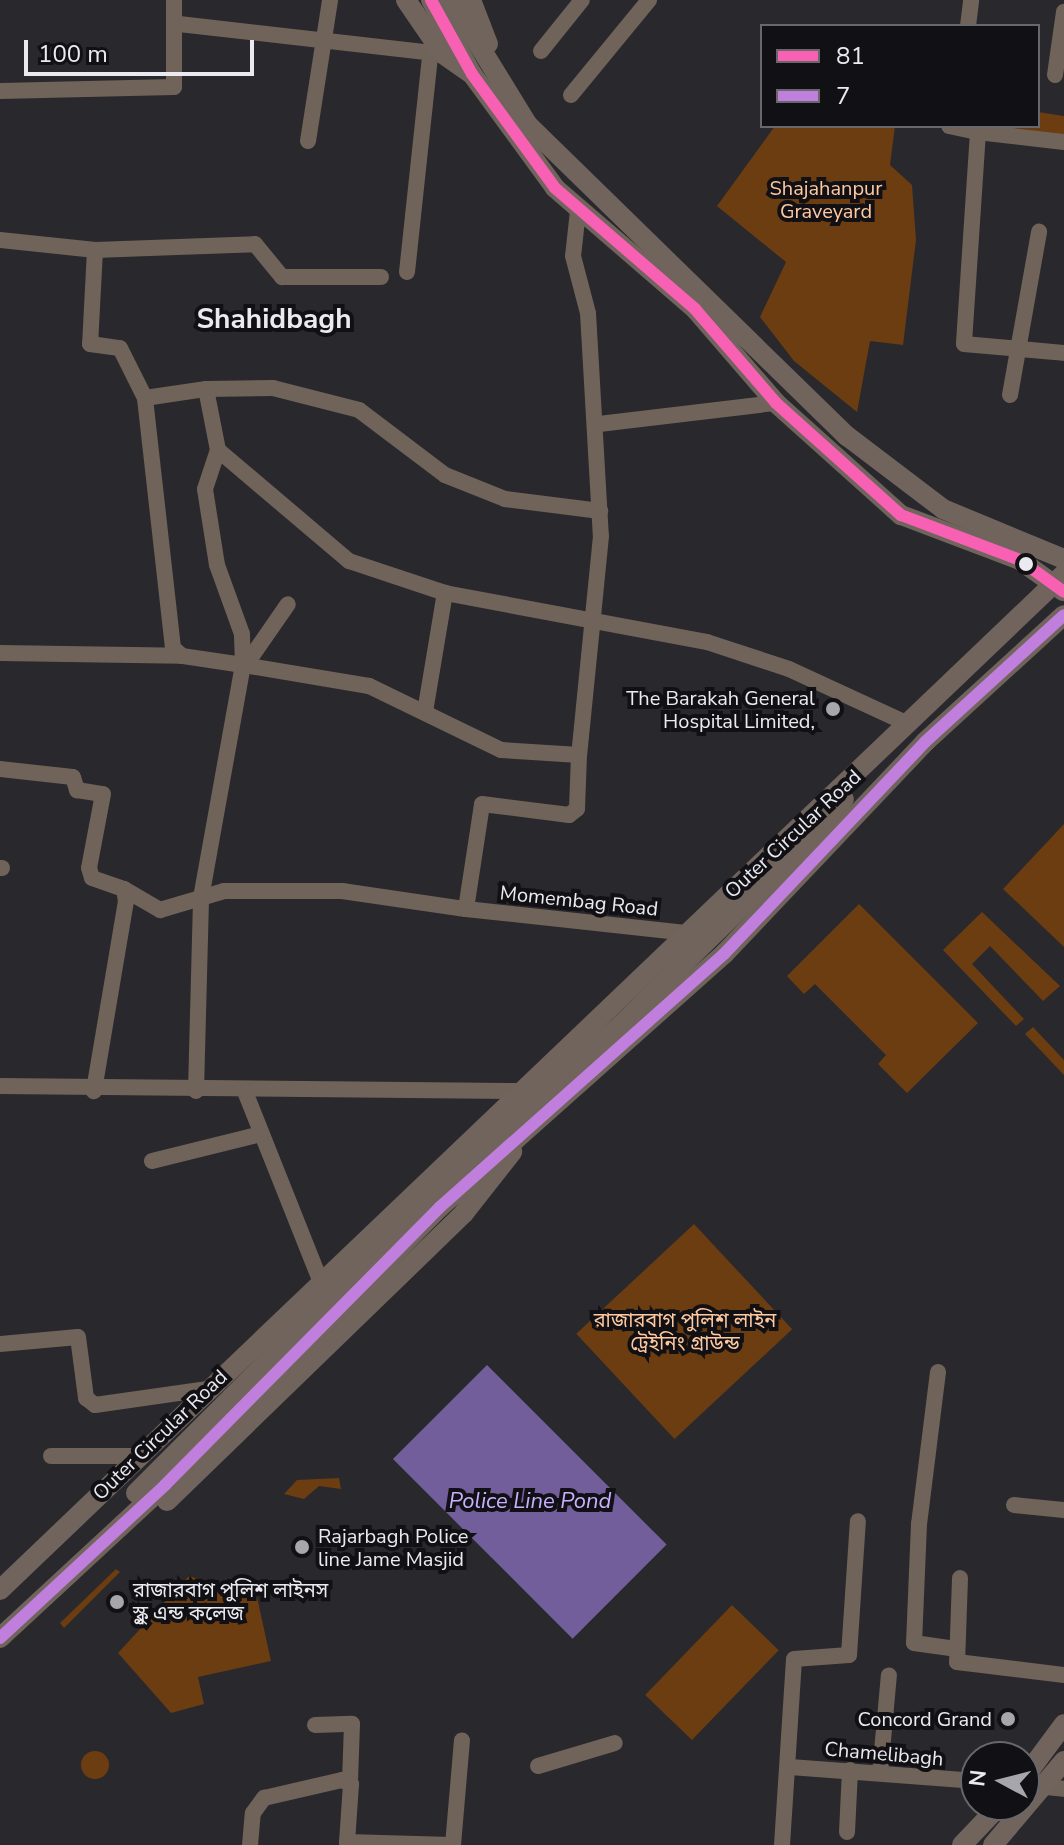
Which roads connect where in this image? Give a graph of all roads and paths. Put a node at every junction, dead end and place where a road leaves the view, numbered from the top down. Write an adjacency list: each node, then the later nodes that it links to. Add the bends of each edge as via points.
1 (174, 0): 11 (street)
2 (330, 0): 13 (street)
3 (406, 0): 15 (main road)
4 (431, 0): 10 (main road)
5 (451, 0): 10 (main road)
6 (582, 0): 14 (street)
7 (649, 0): 19 (street)
8 (971, 0): 12 (street)
9 (1064, 12): 17 (street)
10 (462, 16): 16 (main road); 40 (main road, via 528,125 847,436 943,509)
11 (179, 24): 13 (street); 18 (street, via 174,87)
12 (968, 24)
13 (325, 44): 15 (street); 23 (street)
14 (541, 51)
15 (437, 55): 16 (main road); 29 (street)
16 (472, 74): 25 (main road)
17 (1055, 75)
18 (0, 91)
19 (571, 95)
20 (959, 128): 22 (street)
21 (1002, 130): 22 (street); 24 (street)
22 (978, 132): 31 (street, via 964,344)
23 (308, 141)
24 (1064, 142)
25 (578, 211): 36 (main road, via 695,309); 37 (street, via 573,256 586,295)
26 (1039, 232): 31 (street)
27 (0, 240): 28 (street)
28 (95, 250): 30 (street, via 255,244 282,277); 35 (street, via 90,344 120,348)
29 (407, 272)
30 (381, 277)
31 (1022, 350): 32 (street); 34 (street)
32 (1064, 353)
33 (206, 389): 35 (street); 38 (street); 39 (street, via 273,388 359,410 445,475 505,499)
34 (1010, 395)
35 (145, 398): 47 (street, via 173,648)
36 (776, 403): 37 (street); 41 (main road, via 901,515 1020,560)
37 (599, 424): 39 (street)
38 (218, 450): 42 (street, via 337,555); 48 (street, via 205,489 217,565 239,619)
39 (600, 511): 45 (street)
40 (1064, 559)
41 (1061, 583): 50 (main road, Outer Circular Road)
42 (445, 593): 45 (street); 49 (street)
43 (288, 604): 48 (street)
44 (1064, 615): 63 (main road, Outer Circular Road, via 925,742 724,954)
45 (595, 616): 50 (street, via 789,669); 51 (street)
46 (0, 653): 47 (street)
47 (182, 656): 48 (street)
48 (244, 666): 49 (street, via 369,686); 55 (street)
49 (425, 712): 51 (street, via 501,750)
50 (906, 723): 53 (main road, Outer Circular Road)
51 (579, 755): 56 (street, via 576,813 479,807)
52 (0, 769): 54 (street, Momembag Road, via 73,777 77,790 103,794 89,868 92,878)
53 (853, 777): 57 (main road, Outer Circular Road); 80 (main road, bridge, via 808,842 621,1025 494,1133)
54 (124, 889): 55 (street, Momembag Road, via 160,910); 60 (street)
55 (201, 898): 56 (street, Momembag Road, via 224,891 342,891); 61 (street)
56 (466, 909): 57 (street, Momembag Road)
57 (688, 933): 62 (main road, Outer Circular Road)
58 (0, 1086): 60 (street)
59 (244, 1089): 61 (street); 62 (street); 65 (street)
60 (94, 1091): 61 (street)
61 (196, 1091)
62 (520, 1091): 63 (main road); 67 (main road, Outer Circular Road)
63 (543, 1116): 64 (main road, Outer Circular Road)
64 (525, 1132): 81 (main road, via 493,1157 165,1485); 83 (main road, via 479,1197 431,1246 231,1443)
65 (261, 1134): 66 (street); 67 (street)
66 (152, 1161)
67 (320, 1280): 70 (main road, Outer Circular Road)
68 (0, 1344): 70 (street, via 78,1337 89,1403)
69 (938, 1372): 82 (street, via 919,1524 914,1643)
70 (208, 1389): 71 (main road, Outer Circular Road)
71 (190, 1405): 73 (main road, Outer Circular Road); 79 (main road, Outer Circular Road, via 165,1444)
72 (51, 1456): 73 (street)
73 (137, 1456): 78 (main road, Outer Circular Road)
74 (1014, 1505): 75 (street)
75 (1064, 1510)
76 (858, 1521): 93 (street, via 851,1648 843,1658 796,1654)
77 (960, 1578): 82 (street)
78 (0, 1590)
79 (0, 1602)
80 (0, 1623)
81 (0, 1638)
82 (956, 1649): 85 (street, via 960,1664)
83 (0, 1652)
84 (889, 1675): 95 (street)
85 (1064, 1675)
86 (1064, 1724): 90 (main road)
87 (315, 1725): 97 (street, via 352,1724)
88 (462, 1740): 102 (street)
89 (615, 1743): 92 (street)
90 (1040, 1756)
91 (1064, 1761): 98 (main road)
92 (538, 1766)
93 (790, 1767): 94 (street, Chamelibagh); 103 (street)
94 (850, 1770): 95 (street, Chamelibagh); 100 (street)
95 (880, 1773): 96 (street, Chamelibagh)
96 (960, 1780)
97 (350, 1782): 101 (street, via 264,1798 253,1813); 102 (street, via 347,1842)
98 (1055, 1788): 105 (main road)
99 (985, 1821): 104 (main road)
100 (847, 1832)
101 (250, 1845)
102 (452, 1845)
103 (782, 1845)
104 (962, 1845)
105 (993, 1845)

